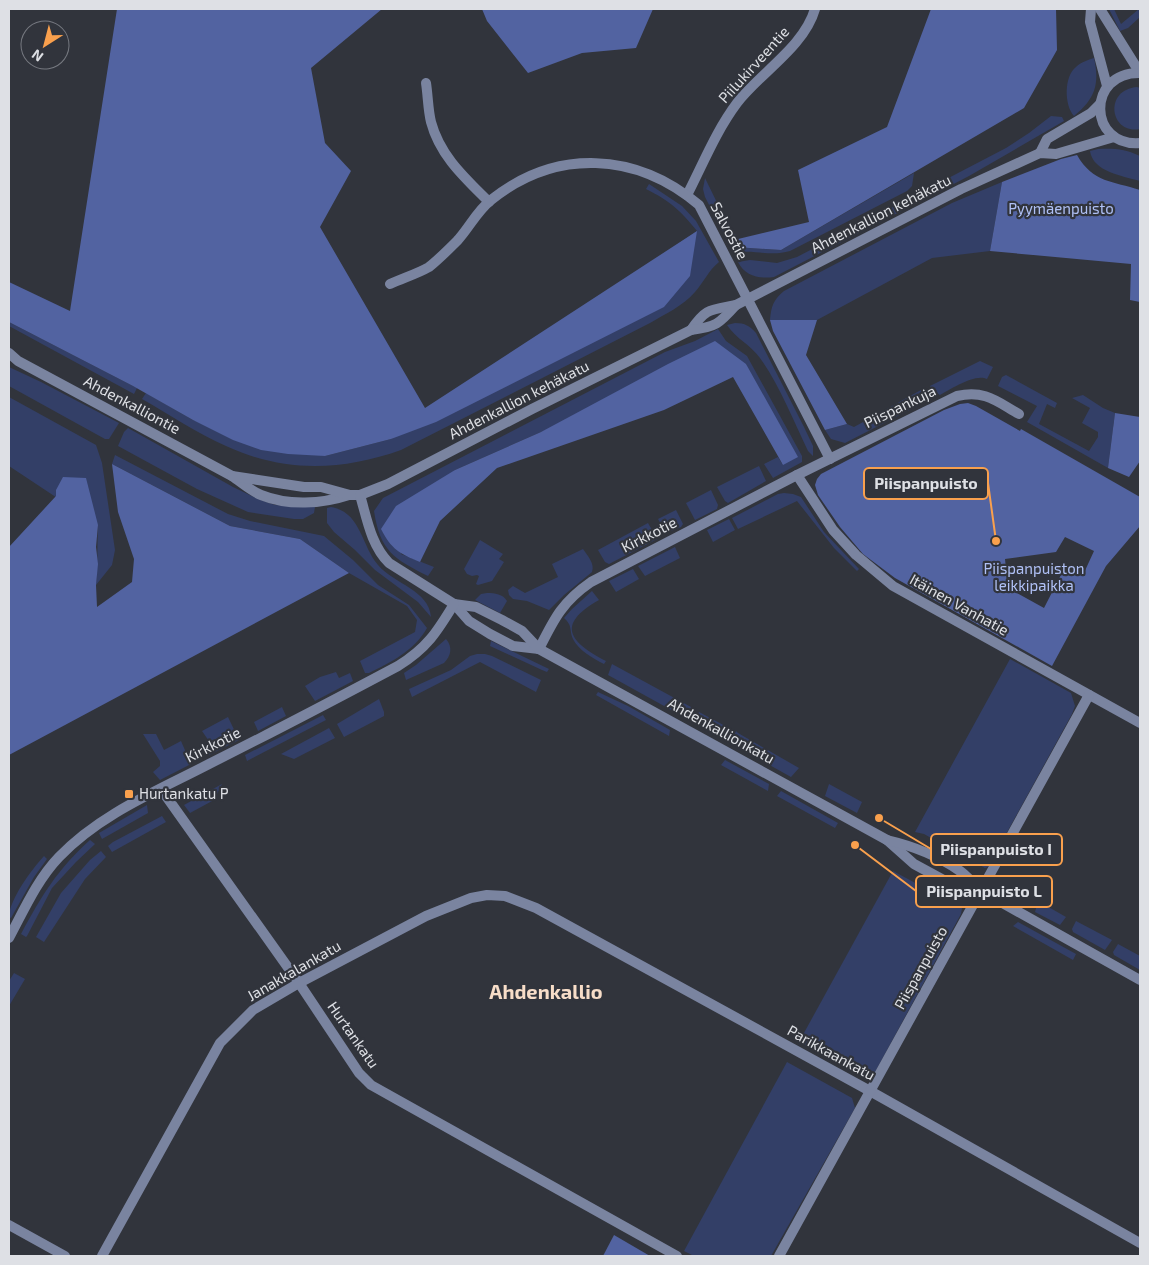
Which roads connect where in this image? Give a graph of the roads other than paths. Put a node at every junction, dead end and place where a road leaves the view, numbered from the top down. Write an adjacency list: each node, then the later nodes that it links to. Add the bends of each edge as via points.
1 (815, 9): 11 (street, Piilukirveentie, via 800,37 738,102)
2 (1090, 9): 6 (street, via 1090,22)
3 (1100, 9): 4 (street)
4 (1140, 73): 6 (street, via 1122,75)
5 (426, 84): 12 (street, via 430,121 438,142 452,165)
6 (1107, 86): 7 (street)
7 (1100, 104): 8 (street, via 1103,122); 10 (street, Ahdenkallion kehäkatu, via 1046,139)
8 (1114, 137): 9 (street); 10 (street, Ahdenkallion kehäkatu, via 1056,154)
9 (1140, 144)
10 (1040, 153): 14 (street, Ahdenkallion kehäkatu, via 961,189)
11 (687, 195): 12 (street, Salvostie, via 640,170 608,163 573,164 542,171 516,182); 14 (street, Salvostie, via 699,205)
12 (489, 202): 13 (street, Salvostie, via 457,241 429,266)
13 (390, 284)
14 (748, 299): 15 (street, Ahdenkallion kehäkatu); 20 (street, Salvostie)
15 (736, 305): 16 (street, Ahdenkallion kehäkatu, via 712,309 701,316); 16 (street, Ahdenkallion kehäkatu, via 720,323)
16 (690, 330): 23 (street, Ahdenkallion kehäkatu, via 388,484)
17 (9, 353): 18 (street, Ahdenkalliontie)
18 (13, 360): 22 (street, Ahdenkalliontie)
19 (1019, 414): 20 (street, Piispankuja, via 990,397 976,393 957,396)
20 (830, 458): 21 (street, Piispankuja)
21 (797, 475): 25 (street, Kirkkotie, via 591,582 557,614); 26 (street, Itäinen Vanhatie, via 832,530 879,576)
22 (232, 476): 23 (street, Ahdenkalliontie, via 321,487); 23 (street, Ahdenkalliontie, via 260,494 274,498 321,502)
23 (355, 495): 24 (street, Ahdenkallionkatu, via 381,555 398,570)
24 (454, 604): 25 (street, Ahdenkallionkatu, via 476,607 502,620 522,631); 25 (street, Ahdenkallionkatu, via 469,621 490,634 513,646); 28 (street, Kirkkotie, via 432,639 398,666)
25 (539, 649): 29 (street, Ahdenkallionkatu)
26 (1090, 695): 27 (street, Itäinen Vanhatie); 30 (street, Piispanpuisto)
27 (1140, 722)
28 (161, 789): 32 (street, Kirkkotie, via 106,818 73,843 46,872); 34 (street, Hurtankatu)
29 (887, 840): 30 (street, Ahdenkallionkatu, via 924,851 961,872); 30 (street, Ahdenkallionkatu, via 914,864 949,883)
30 (981, 891): 33 (street, Ahdenkallionkatu); 35 (street, Piispanpuisto)
31 (505, 896): 34 (street, Janakkalankatu, via 471,898 426,916); 35 (street, Parikkaankatu, via 536,908)
32 (9, 938)
33 (1140, 980)
34 (299, 982): 39 (street, Janakkalankatu, via 253,1010 220,1043); 40 (street, Hurtankatu, via 359,1073 372,1086)
35 (870, 1092): 37 (street, Parikkaankatu); 41 (street, Piispanpuisto)
36 (9, 1225): 38 (street)
37 (1140, 1243)
38 (65, 1256)
39 (102, 1256)
40 (677, 1256)
41 (779, 1256)

